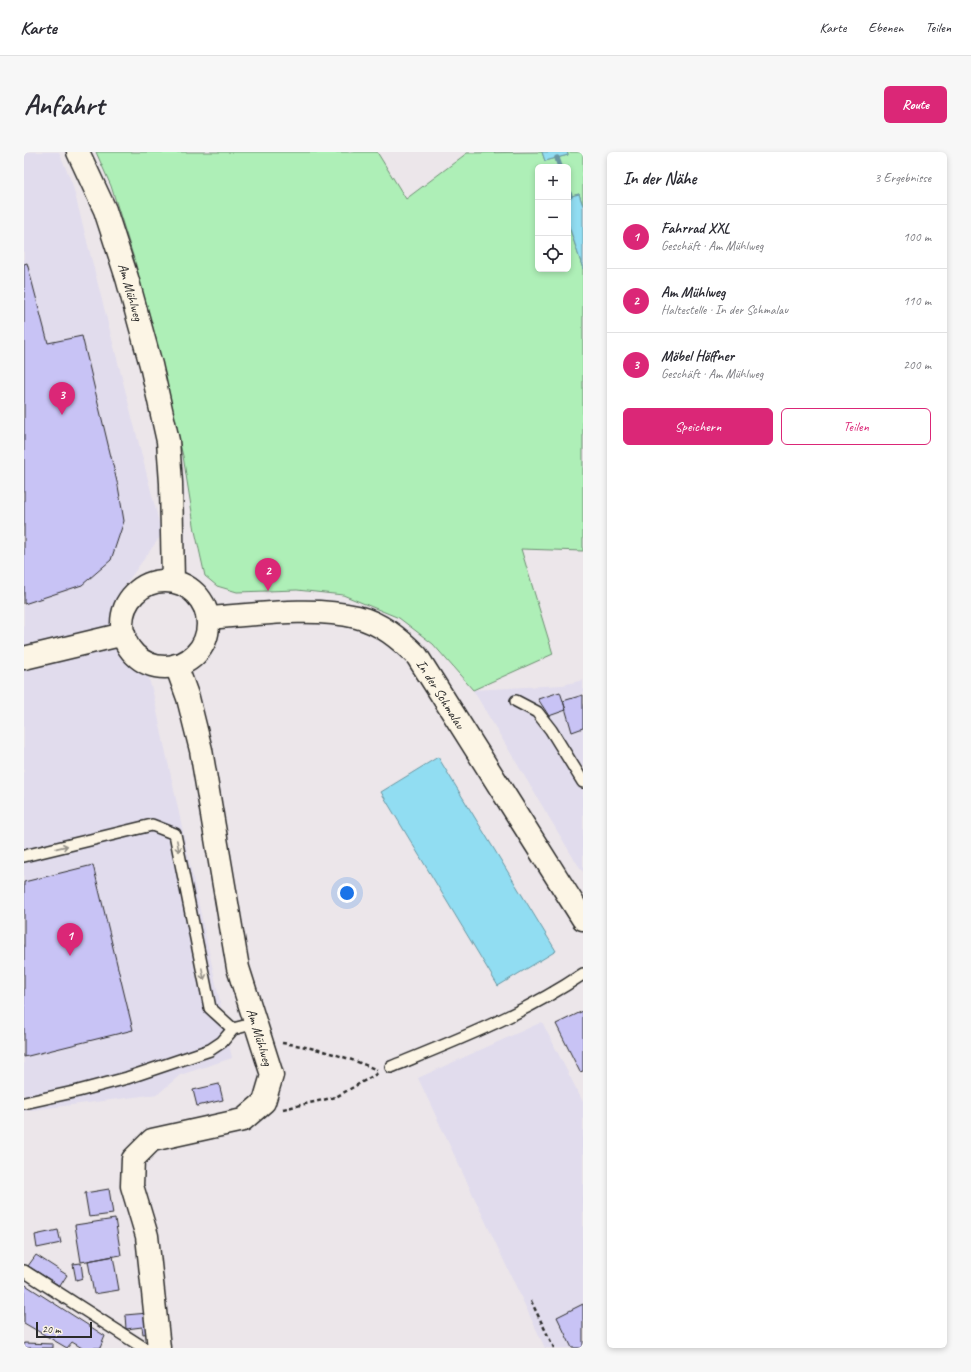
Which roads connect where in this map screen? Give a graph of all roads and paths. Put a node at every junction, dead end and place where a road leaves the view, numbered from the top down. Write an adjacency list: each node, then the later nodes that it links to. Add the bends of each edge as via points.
1 (78, 152): 2 (street, Am Mühlweg, via 105,210 153,373 168,441)
2 (173, 582): 3 (street, via 185,586 196,594 204,605); 4 (street, via 145,586 134,595 126,606 122,620)
3 (208, 618): 6 (street, via 208,630 197,653 188,661); 10 (street, In der Schmalau, via 321,612 357,617 398,637 417,656)
4 (124, 634): 5 (street); 6 (street, via 138,657 149,664 163,667)
5 (24, 658)
6 (176, 665): 13 (street, Am Mühlweg, via 188,698 201,750 238,968)
7 (516, 701): 8 (lane, via 537,712 552,730)
8 (583, 782)
9 (24, 856): 12 (lane, one-way to 12, via 152,825 175,834 210,1008)
10 (583, 919)
11 (583, 974): 14 (lane, via 521,1011)
12 (233, 1029): 13 (lane); 15 (lane, via 222,1042 210,1050 128,1078)
13 (259, 1033): 16 (street, Am Mühlweg, via 272,1076 264,1102); 16 (path, via 276,1042 361,1062 381,1071 336,1097 268,1112)
14 (391, 1067)
15 (24, 1103)
16 (257, 1108): 20 (street, Am Mühlweg, via 243,1120 152,1140 133,1160 132,1186 147,1236)
17 (24, 1271): 19 (lane)
18 (531, 1301): 21 (path)
19 (144, 1348)
20 (159, 1348)
21 (554, 1348)

